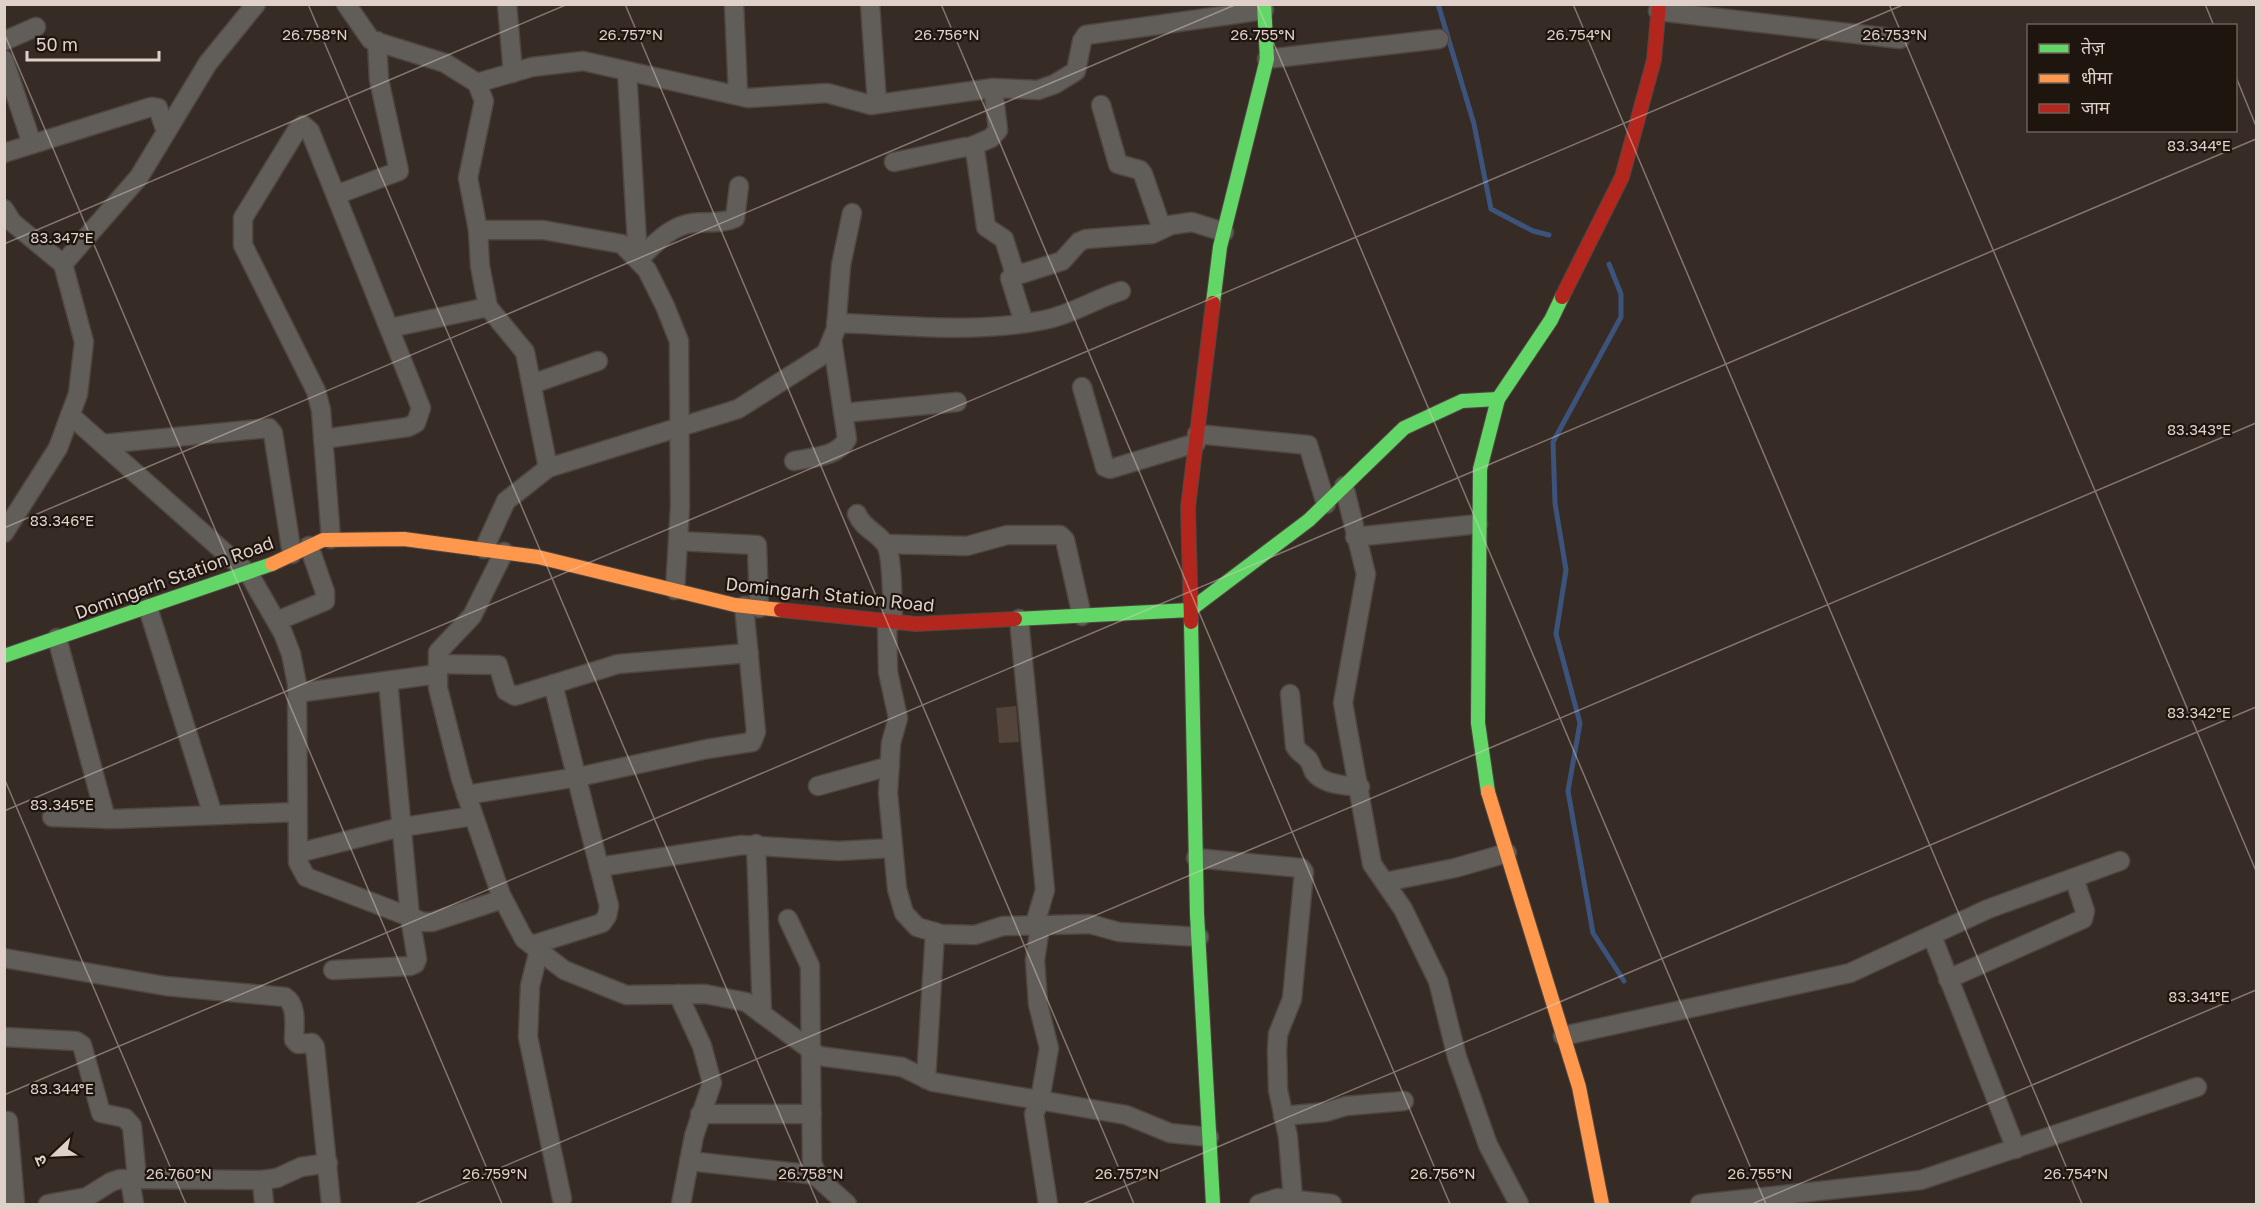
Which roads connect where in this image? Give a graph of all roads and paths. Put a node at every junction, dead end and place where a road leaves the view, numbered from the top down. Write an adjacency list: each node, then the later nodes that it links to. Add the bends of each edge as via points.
1 (256, 4): 22 (street, via 208,63)
2 (346, 4): 12 (street, via 371,40)
3 (507, 4): 16 (street)
4 (734, 4): 19 (street)
5 (870, 4): 20 (street)
6 (1264, 7): 13 (street); 18 (street, via 1086,35 1076,71 1064,80 1038,90)
7 (1658, 8): 10 (street); 45 (street, via 1654,60 1622,177 1551,320)
8 (36, 27): 11 (street)
9 (1439, 39): 13 (street)
10 (1900, 39)
11 (4, 41)
12 (376, 41): 17 (street, via 445,63); 28 (street, via 379,80 399,171)
13 (1268, 59): 33 (street)
14 (4, 60): 23 (street)
15 (627, 71): 16 (street, via 583,61); 19 (street); 34 (street)
16 (513, 73): 17 (street)
17 (477, 83): 32 (street, via 484,101 468,178)
18 (993, 88): 20 (street); 24 (street, via 998,130 991,138)
19 (738, 95): 20 (street, via 758,98 827,93 861,104)
20 (878, 103)
21 (1101, 105): 31 (street, via 1118,164 1143,174)
22 (166, 132): 23 (street, via 158,108 151,107); 35 (street, via 139,177)
23 (32, 144): 25 (street)
24 (970, 147): 26 (street); 31 (street, via 975,150 986,227 1004,239 1013,268 1021,274 1062,261 1086,239 1152,234)
25 (4, 153)
26 (894, 162)
27 (739, 186): 34 (street, via 735,218 692,223 671,230)
28 (336, 195): 40 (street); 51 (street, via 310,131 303,126 243,218 241,233 243,245 316,391)
29 (4, 209): 35 (street, via 12,222)
30 (852, 213): 41 (street, via 841,265)
31 (1162, 229): 33 (street, via 1192,222)
32 (478, 230): 34 (street, via 543,230 622,244); 38 (street)
33 (1224, 232): 50 (street)
34 (638, 260): 49 (street, via 647,270 679,341)
35 (63, 264): 48 (street, via 84,342 78,394)
36 (1010, 278): 39 (street)
37 (1120, 291): 39 (street, via 1091,300 1083,309)
38 (488, 307): 40 (street); 43 (street, via 525,352)
39 (1024, 323): 41 (street, via 978,329)
40 (390, 328): 51 (street, via 421,408 416,423)
41 (834, 331): 47 (street); 49 (street, via 826,353 738,409)
42 (598, 361): 43 (street)
43 (532, 384): 54 (street)
44 (1082, 387): 50 (street, via 1105,467 1110,469)
45 (1498, 399): 55 (street, via 1462,400 1404,428); 58 (street, via 1480,469)
46 (957, 402): 47 (street)
47 (843, 413): 53 (street, via 847,439 844,445 830,454)
48 (70, 415): 52 (street); 59 (street, via 58,448)
49 (679, 428): 54 (street); 62 (street)
50 (1196, 438): 56 (street, via 1308,445); 72 (street, via 1188,507)
51 (323, 439): 61 (street)
52 (103, 444): 67 (street, via 269,428 273,433); 68 (street)
53 (794, 461)
54 (548, 468): 65 (street, via 506,501)
55 (1344, 486): 56 (street); 60 (street)
56 (1326, 504): 72 (street)
57 (857, 514): 63 (street)
58 (1478, 524): 60 (street); 98 (street, via 1478,723 1485,782)
59 (4, 534)
60 (1355, 537): 88 (street, via 1366,574 1343,703)
61 (331, 539): 64 (street, Domingarh Station Road); 65 (street, Domingarh Station Road, via 404,538)
62 (678, 541): 69 (street); 70 (street, via 757,545)
63 (886, 544): 73 (street, via 967,546 1007,535 1060,535 1065,540); 76 (street)
64 (309, 546): 67 (street, Domingarh Station Road); 75 (street, via 325,601)
65 (484, 549): 66 (street, Domingarh Station Road)
66 (504, 552): 69 (street, Domingarh Station Road, via 538,556); 80 (street, via 472,616 438,652)
67 (292, 554): 68 (street, Domingarh Station Road)
68 (249, 573): 71 (street, Domingarh Station Road); 75 (street)
69 (675, 590): 70 (street, Domingarh Station Road)
70 (752, 607): 76 (street, Domingarh Station Road); 78 (street)
71 (148, 608): 77 (street, Domingarh Station Road); 91 (street)
72 (1190, 610): 73 (street, Domingarh Station Road); 100 (street)
73 (1082, 616): 74 (street, Domingarh Station Road)
74 (1019, 619): 76 (street, Domingarh Station Road, via 916,624); 108 (street, via 1045,890)
75 (277, 621): 83 (street, via 291,654)
76 (890, 621): 85 (street, via 888,672 898,717)
77 (57, 638): 79 (street, Domingarh Station Road); 94 (street)
78 (749, 653): 82 (street, via 618,664); 86 (street, via 756,732 752,742)
79 (4, 656)
80 (438, 669): 81 (street); 82 (street, via 498,665 506,691 515,696); 89 (street, via 438,688)
81 (388, 681): 83 (street); 95 (street)
82 (554, 684): 86 (street)
83 (297, 693): 90 (street)
84 (1290, 694): 88 (street, via 1298,751 1320,777)
85 (890, 766): 87 (street); 97 (street)
86 (578, 777): 89 (street); 102 (street)
87 (818, 786)
88 (1360, 787): 104 (street, via 1372,864)
89 (466, 795): 92 (street)
90 (297, 812): 91 (street); 99 (street)
91 (213, 815): 94 (street)
92 (473, 816): 95 (street); 105 (street)
93 (52, 817): 94 (street)
94 (106, 819)
95 (403, 827): 99 (street); 106 (street)
96 (756, 844): 97 (street, via 839,851); 102 (street); 117 (street)
97 (893, 848): 109 (street, via 904,913 917,927)
98 (1507, 853): 104 (street, via 1448,870); 118 (street)
99 (298, 854): 106 (street, via 306,876)
100 (1196, 858): 111 (street); 127 (street, via 1301,868 1304,872 1293,999 1278,1034 1278,1090)
101 (2120, 861): 103 (street)
102 (599, 867): 112 (street, via 608,916 602,923)
103 (2074, 878): 110 (street, via 1988,909); 115 (street, via 2085,911 2083,920)
104 (1384, 882): 149 (street, via 1421,942 1438,981 1457,1057 1484,1134)
105 (503, 898): 106 (street, via 432,922); 112 (street, via 524,939)
106 (410, 917): 114 (street, via 415,964)
107 (788, 919): 120 (street, via 810,966)
108 (1037, 927): 109 (street, via 1003,926 975,936); 111 (street, via 1090,924 1119,932); 123 (street, via 1038,1004 1049,1048)
109 (936, 932): 121 (street)
110 (1932, 936): 115 (street); 118 (street, via 1834,978)
111 (1199, 937): 129 (street)
112 (535, 948): 116 (street, via 564,969 627,995); 136 (street, via 528,1037)
113 (4, 958): 132 (street, via 165,986 285,997 293,1006 294,1040 315,1047)
114 (333, 970)
115 (1948, 979): 130 (street)
116 (678, 994): 117 (street, via 705,994 746,1002); 125 (street, via 710,1070 712,1083)
117 (762, 1014): 120 (street)
118 (1563, 1036): 150 (street, via 1579,1087)
119 (4, 1037): 134 (street, via 76,1041 82,1045 101,1113 125,1118 132,1126)
120 (810, 1049): 121 (street, via 819,1056 902,1067); 126 (street)
121 (926, 1079): 123 (street)
122 (2197, 1087): 130 (street)
123 (1040, 1100): 129 (street, via 1126,1115 1170,1133); 145 (street, via 1035,1114)
124 (1404, 1101): 127 (street)
125 (700, 1114): 126 (street); 131 (street)
126 (812, 1114): 133 (street, via 812,1162)
127 (1283, 1116): 137 (street)
128 (8, 1121): 138 (street)
129 (1209, 1137): 146 (street)
130 (2016, 1149): 151 (street, via 1950,1172 1894,1185)
131 (689, 1161): 133 (street); 143 (street)
132 (328, 1163): 135 (street); 142 (street)
133 (817, 1175): 144 (street)
134 (134, 1179): 135 (street); 139 (street, via 111,1182 81,1200); 140 (street)
135 (262, 1180): 141 (street)
136 (562, 1199)
137 (1293, 1199): 147 (street, via 1278,1198); 148 (street)
138 (15, 1204)
139 (48, 1204)
140 (134, 1204)
141 (264, 1204)
142 (331, 1204)
143 (681, 1204)
144 (847, 1204)
145 (1048, 1204)
146 (1213, 1204)
147 (1259, 1204)
148 (1332, 1204)
149 (1519, 1204)
150 (1602, 1204)
151 (1700, 1204)

